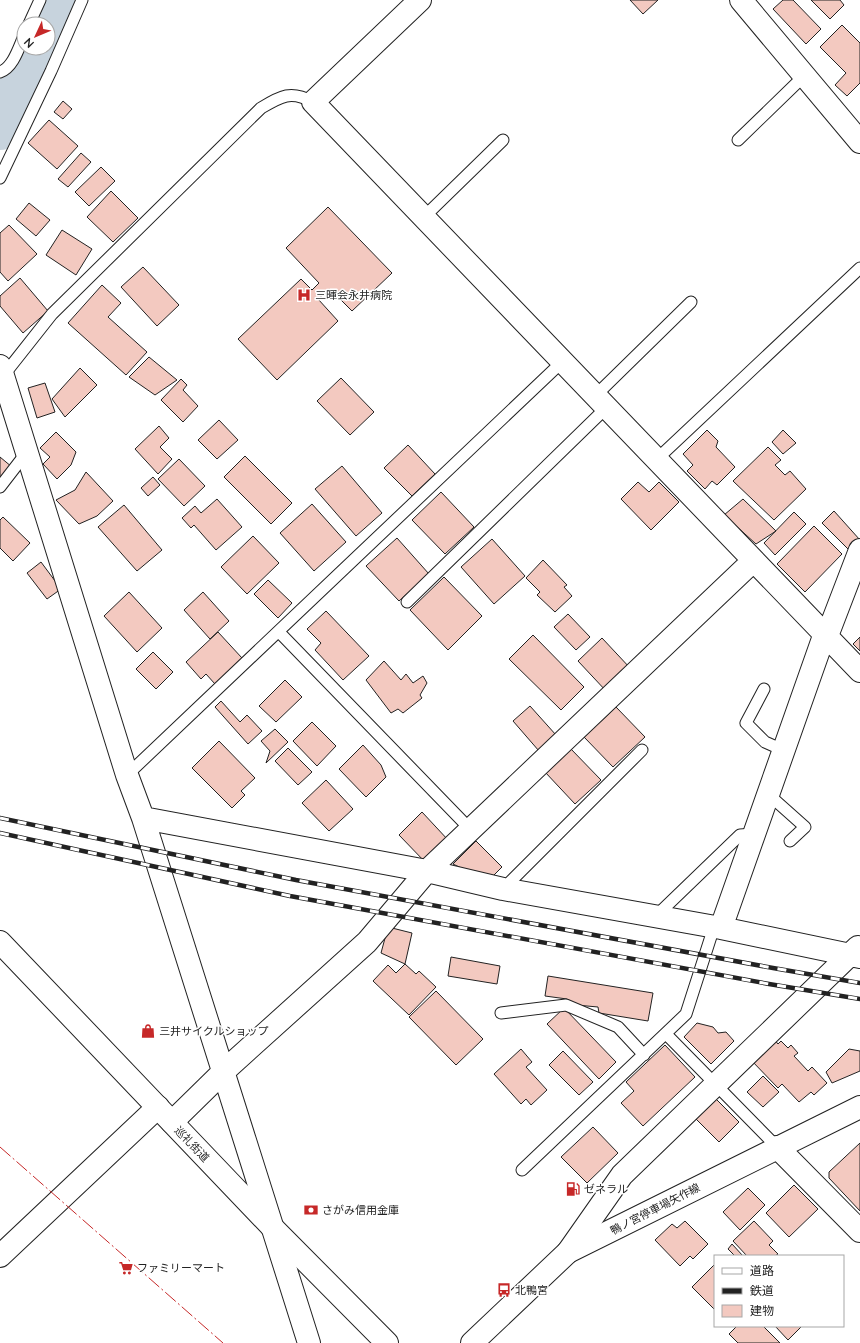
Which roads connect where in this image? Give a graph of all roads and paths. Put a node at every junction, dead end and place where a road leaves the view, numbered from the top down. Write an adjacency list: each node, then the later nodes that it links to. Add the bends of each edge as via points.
1 (40, 0): 5 (lane)
2 (82, 0): 13 (lane)
3 (420, 0): 9 (street)
4 (750, 3): 8 (street)
5 (33, 16)
6 (16, 53): 7 (lane, via 9,66)
7 (0, 72)
8 (804, 76): 11 (lane); 12 (street)
9 (313, 102): 14 (street); 18 (lane, via 303,96 282,96 261,108 52,314)
10 (503, 140): 14 (lane)
11 (738, 140)
12 (860, 142)
13 (0, 178)
14 (424, 217): 17 (street)
15 (860, 268): 21 (lane)
16 (691, 302): 19 (lane)
17 (562, 362): 19 (street); 26 (lane)
18 (2, 371): 20 (street)
19 (600, 402): 21 (street); 25 (lane)
20 (27, 452): 22 (lane); 32 (street)
21 (656, 460): 24 (street)
22 (0, 486)
23 (860, 550): 27 (street)
24 (753, 561): 27 (street); 35 (street)
25 (407, 602)
26 (279, 632): 32 (lane); 35 (lane)
27 (826, 635): 28 (street); 31 (street)
28 (860, 671)
29 (764, 689): 31 (lane, via 746,723 765,742)
30 (642, 750): 39 (lane)
31 (783, 750): 33 (street)
32 (127, 774): 34 (street)
33 (768, 794): 36 (street); 37 (lane, via 805,827)
34 (144, 818): 38 (street); 47 (street)
35 (470, 829): 38 (street)
36 (753, 834): 40 (lane, via 740,835); 41 (street)
37 (790, 841)
38 (427, 871): 39 (street); 47 (street, via 367,942)
39 (503, 889): 40 (street)
40 (656, 916): 41 (street)
41 (718, 928): 43 (street); 45 (lane, via 686,1014)
42 (0, 942): 50 (street, 巡礼街道)
43 (857, 952): 48 (street)
44 (501, 1013): 46 (lane, via 566,1005 618,1027)
45 (666, 1034): 46 (lane); 48 (lane)
46 (644, 1055): 52 (lane)
47 (224, 1071): 50 (street); 53 (street)
48 (716, 1084): 51 (lane); 55 (street, via 622,1175)
49 (860, 1106): 51 (street, 鴨ノ宮停車場矢作線)
50 (165, 1115): 53 (street, 巡礼街道); 56 (street)
51 (777, 1147): 54 (street); 55 (street, 鴨ノ宮停車場矢作線)
52 (522, 1170)
53 (271, 1226): 57 (street); 58 (street, 巡礼街道)
54 (860, 1231)
55 (568, 1252): 59 (street, 鴨ノ宮停車場矢作線)
56 (0, 1256)
57 (309, 1343)
58 (387, 1343)
59 (472, 1343)

